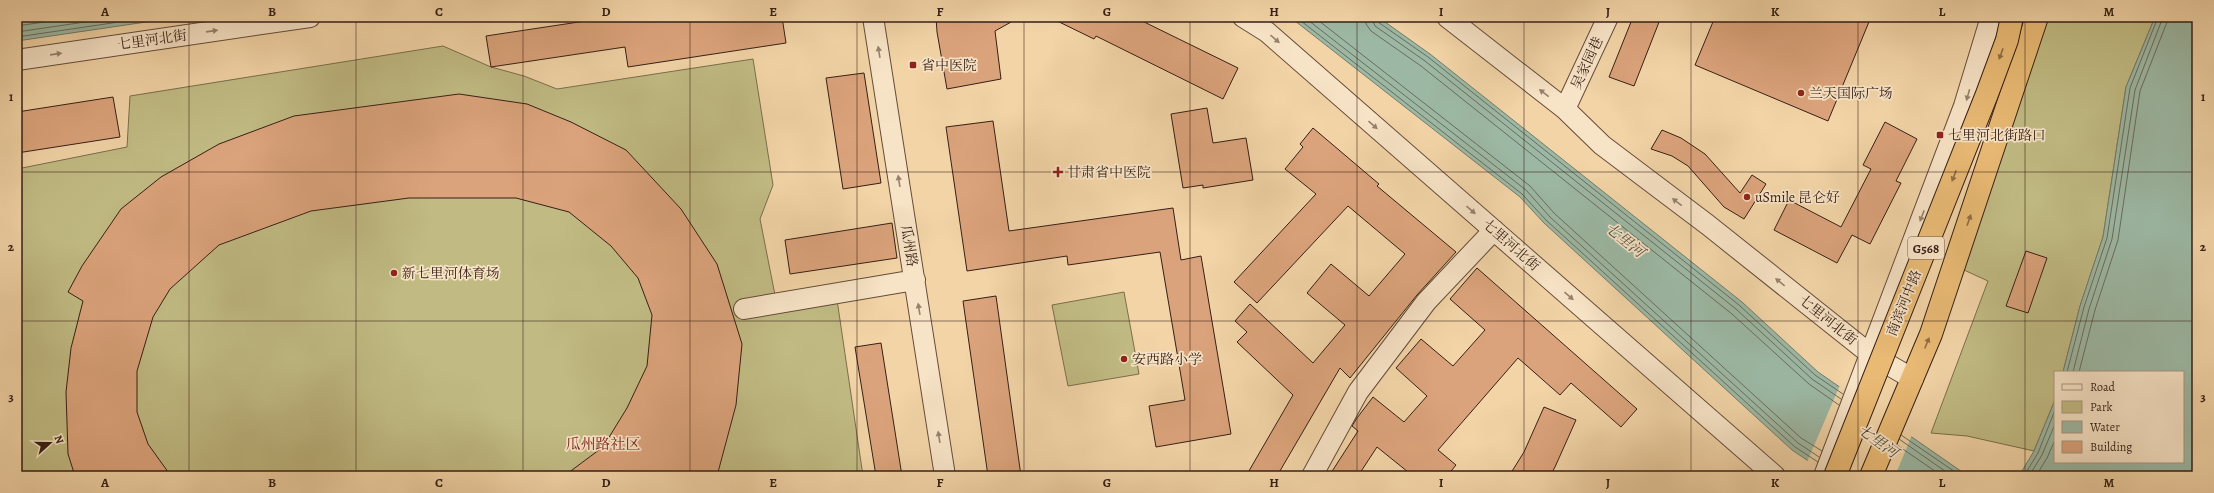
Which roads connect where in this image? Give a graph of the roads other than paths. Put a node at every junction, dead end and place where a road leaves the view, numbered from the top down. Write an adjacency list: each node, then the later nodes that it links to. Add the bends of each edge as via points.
1 (310, 17): 9 (street, 七里河北街, one-way to 1)
2 (873, 17): 12 (street, 瓜州路, one-way to 2)
3 (1243, 17): 11 (street, 七里河北街, one-way to 11, via 1267,32)
4 (1447, 17): 10 (street, 七里河北街, one-way to 4)
5 (1608, 17): 10 (street, 吴家园巷)
6 (1991, 17): 14 (street, 南滨河中路, one-way to 14, via 1964,106)
7 (2012, 17): 20 (highway, 南滨河中路 / G568, one-way to 20, bridge, via 2007,40 1987,94)
8 (2037, 17): 15 (highway, G568, one-way to 8, via 1931,334)
9 (17, 60)
10 (1565, 109): 14 (street, 七里河北街, one-way to 10, via 1708,225 1602,145)
11 (1494, 230): 17 (street, via 1426,302 1358,392); 18 (street, 七里河北街, one-way to 18)
12 (915, 280): 13 (street); 16 (street, 瓜州路, one-way to 12)
13 (744, 309)
14 (1870, 354): 15 (street, 七里河北街); 19 (street, 南滨河中路)
15 (1913, 379): 21 (highway, G568)
16 (945, 476)
17 (1312, 476)
18 (1775, 476)
19 (1824, 476)
20 (1835, 476)
21 (1871, 476)

